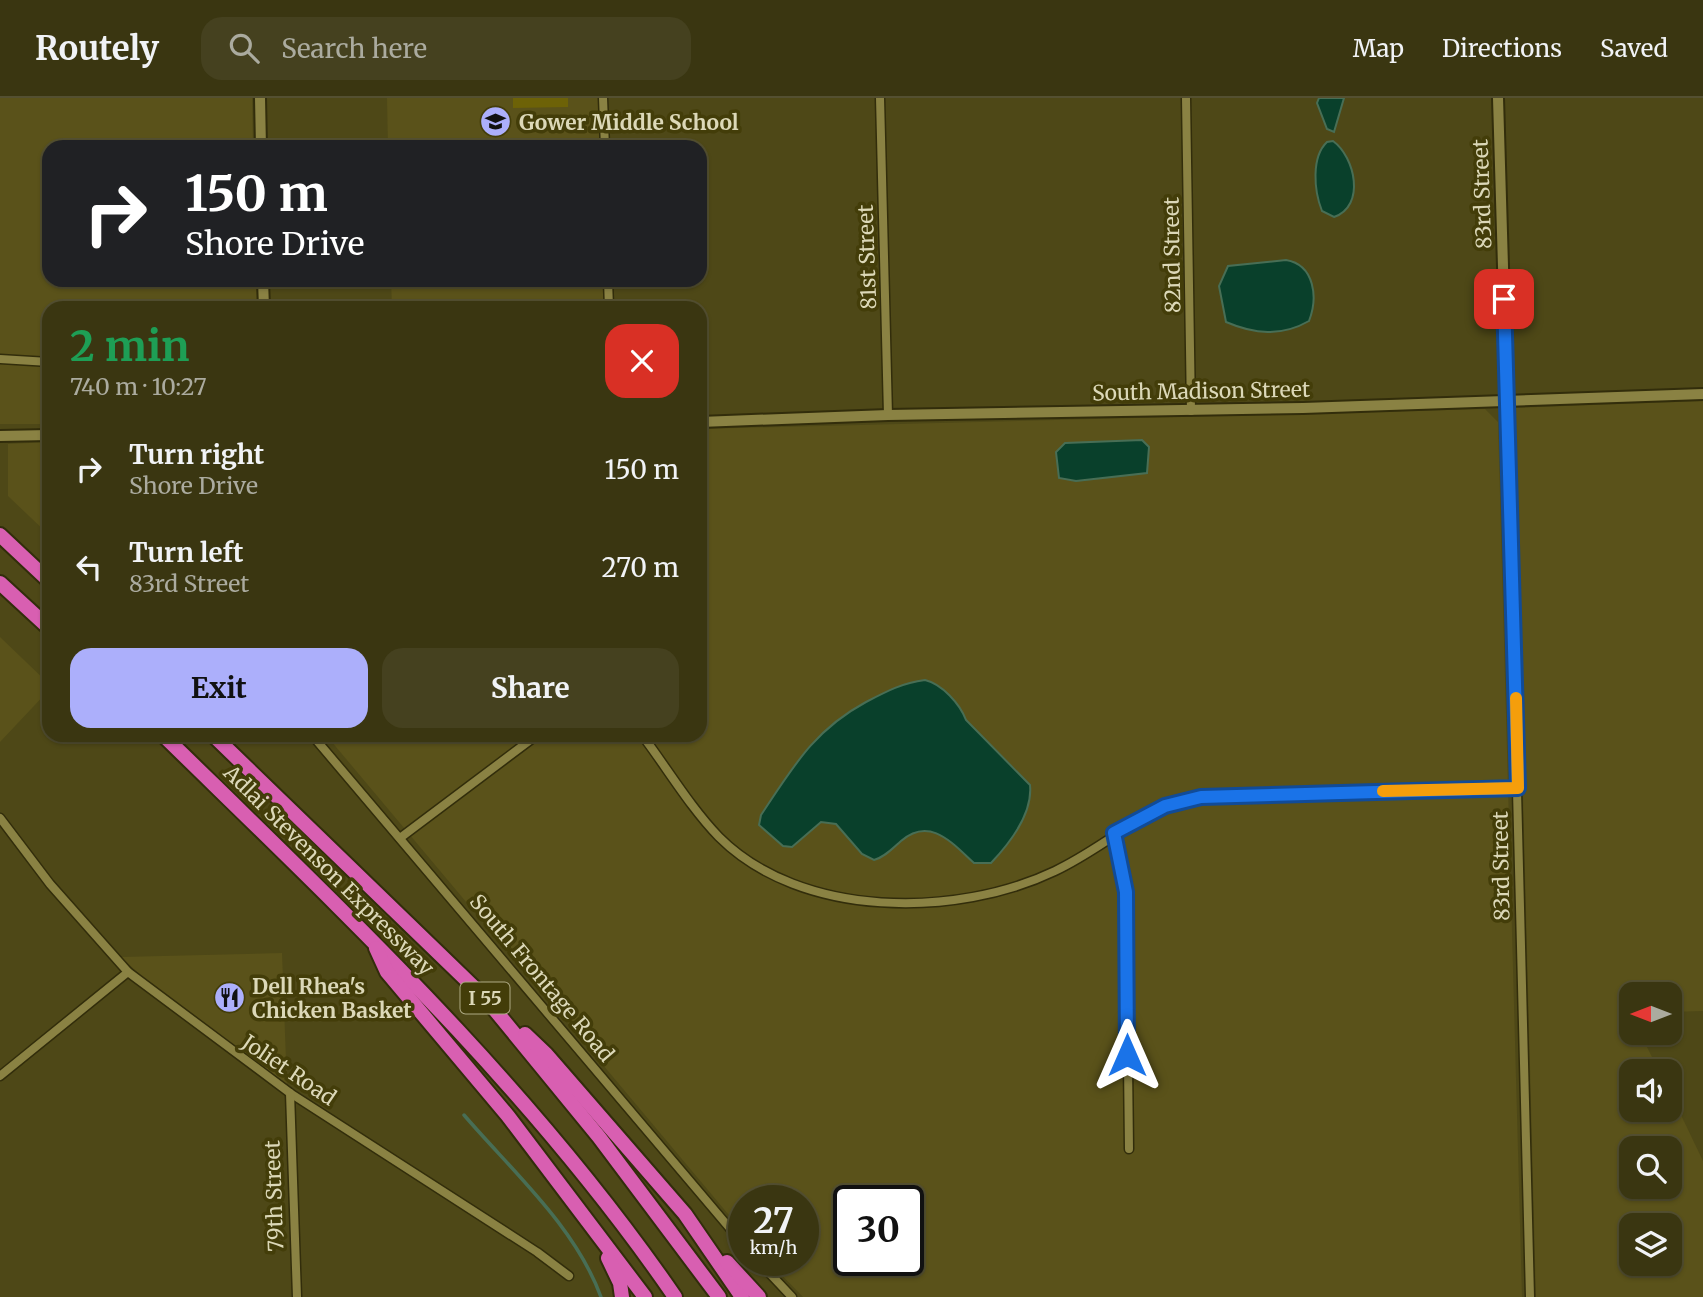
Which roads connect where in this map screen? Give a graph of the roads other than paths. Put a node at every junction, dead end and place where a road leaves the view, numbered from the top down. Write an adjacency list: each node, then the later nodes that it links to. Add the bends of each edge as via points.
1 (260, 98): 6 (street)
2 (603, 98): 7 (street)
3 (880, 98): 13 (street, 81st Street)
4 (1185, 98): 12 (street, 82nd Street)
5 (1498, 98): 11 (street, 83rd Street)
6 (261, 140)
7 (605, 140)
8 (0, 359): 9 (street)
9 (42, 362)
10 (1703, 394): 11 (street, South Madison Street)
11 (1507, 401): 12 (street, South Madison Street); 26 (street, 83rd Street)
12 (1192, 411): 13 (street, South Madison Street)
13 (888, 415): 14 (street, South Madison Street)
14 (707, 422)
15 (42, 435): 16 (street)
16 (0, 436)
17 (0, 535): 18 (highway)
18 (42, 574)
19 (0, 583): 20 (highway)
20 (42, 622)
21 (170, 742): 30 (highway, Adlai Stevenson Expressway / I 55)
22 (220, 742): 32 (highway, Adlai Stevenson Expressway / I 55)
23 (318, 742): 29 (street, South Frontage Road)
24 (528, 742): 29 (street)
25 (647, 742): 28 (street, via 719,836 736,851 791,881 858,900 927,904 998,893 1056,871)
26 (1518, 788): 28 (street, via 1201,797 1165,806); 49 (street, 83rd Street)
27 (0, 818): 31 (street, Joliet Road, via 50,884)
28 (1114, 833): 35 (street, via 1126,892)
29 (400, 838): 37 (street, South Frontage Road)
30 (371, 938): 38 (highway, via 387,972 508,1116); 44 (highway, Adlai Stevenson Expressway / I 55, via 484,1057 642,1248)
31 (128, 972): 33 (street); 34 (street, Joliet Road)
32 (486, 999): 36 (highway, via 546,1054); 45 (highway, Adlai Stevenson Expressway / I 55, via 599,1137)
33 (0, 1076)
34 (290, 1093): 39 (street, Joliet Road); 41 (street, 79th Street)
35 (1129, 1149)
36 (685, 1214): 46 (highway); 47 (highway)
37 (728, 1226)
38 (597, 1234): 42 (highway); 43 (highway)
39 (569, 1276)
40 (772, 1276): 48 (street)
41 (297, 1297)
42 (622, 1297)
43 (645, 1297)
44 (675, 1297)
45 (719, 1297)
46 (742, 1297)
47 (759, 1297)
48 (792, 1297)
49 (1531, 1297)

